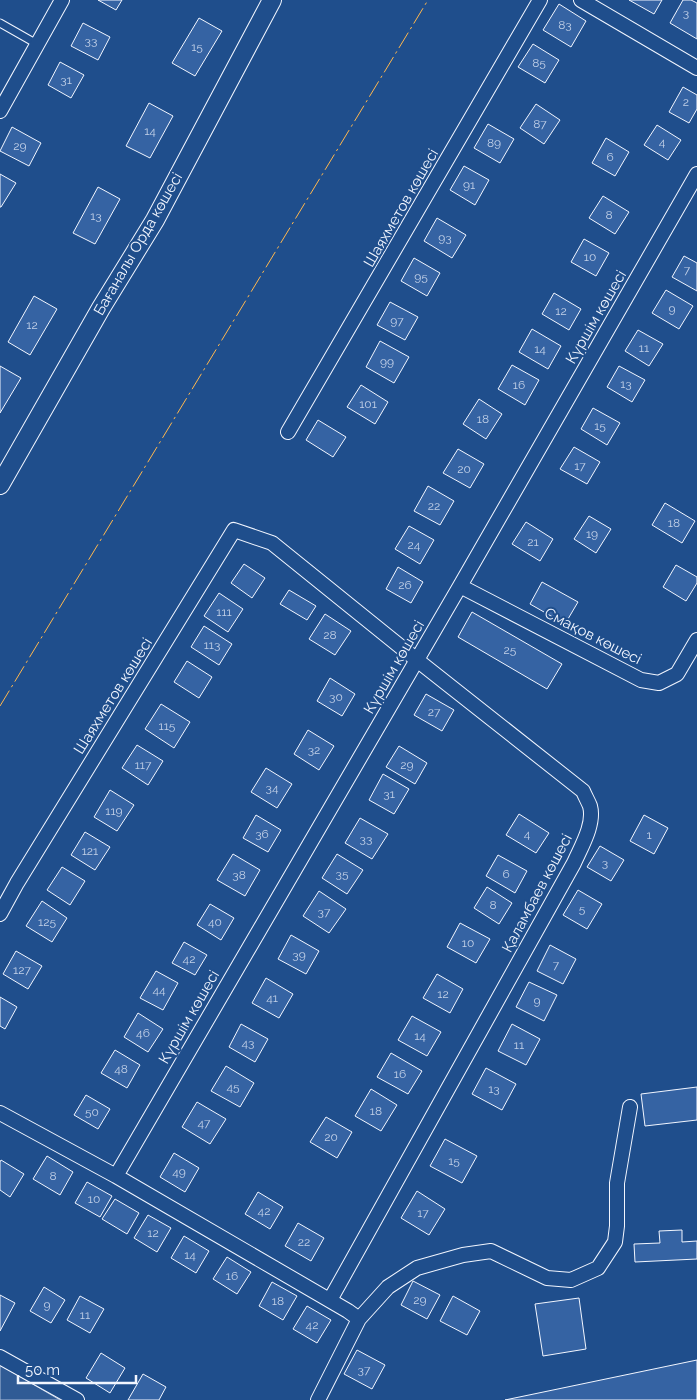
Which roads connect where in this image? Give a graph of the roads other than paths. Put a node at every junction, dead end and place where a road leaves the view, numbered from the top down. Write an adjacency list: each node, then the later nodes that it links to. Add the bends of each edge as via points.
1 (62, 0): 6 (street)
2 (272, 0): 11 (street, Бағаналы Орда көшесі, via 155,220)
3 (540, 0): 10 (street, Шаяхметов көшесі)
4 (581, 0): 7 (street)
5 (0, 23): 6 (lane)
6 (37, 44): 8 (street)
7 (697, 68)
8 (0, 111)
9 (697, 174): 13 (street, Күршім көшесі)
10 (288, 432)
11 (0, 485)
12 (272, 543): 15 (street, Қаламбаев көшесі); 16 (street, Шаяхметов көшесі, via 234,530)
13 (460, 586): 14 (street, Смақов көшесі, via 641,680 660,682 676,674); 15 (street, Күршім көшесі)
14 (697, 640)
15 (417, 660): 19 (street, Күршім көшесі); 20 (street, Қаламбаев көшесі, via 583,791 590,807 590,821 574,863)
16 (0, 914)
17 (630, 1107): 21 (street, via 617,1183 615,1242 598,1268 571,1280 547,1278 491,1251 463,1255 417,1268 388,1287)
18 (0, 1112): 19 (street)
19 (116, 1176): 20 (street)
20 (330, 1300): 21 (street)
21 (359, 1318): 24 (street)
22 (0, 1357): 23 (street)
23 (77, 1400)
24 (318, 1400)

